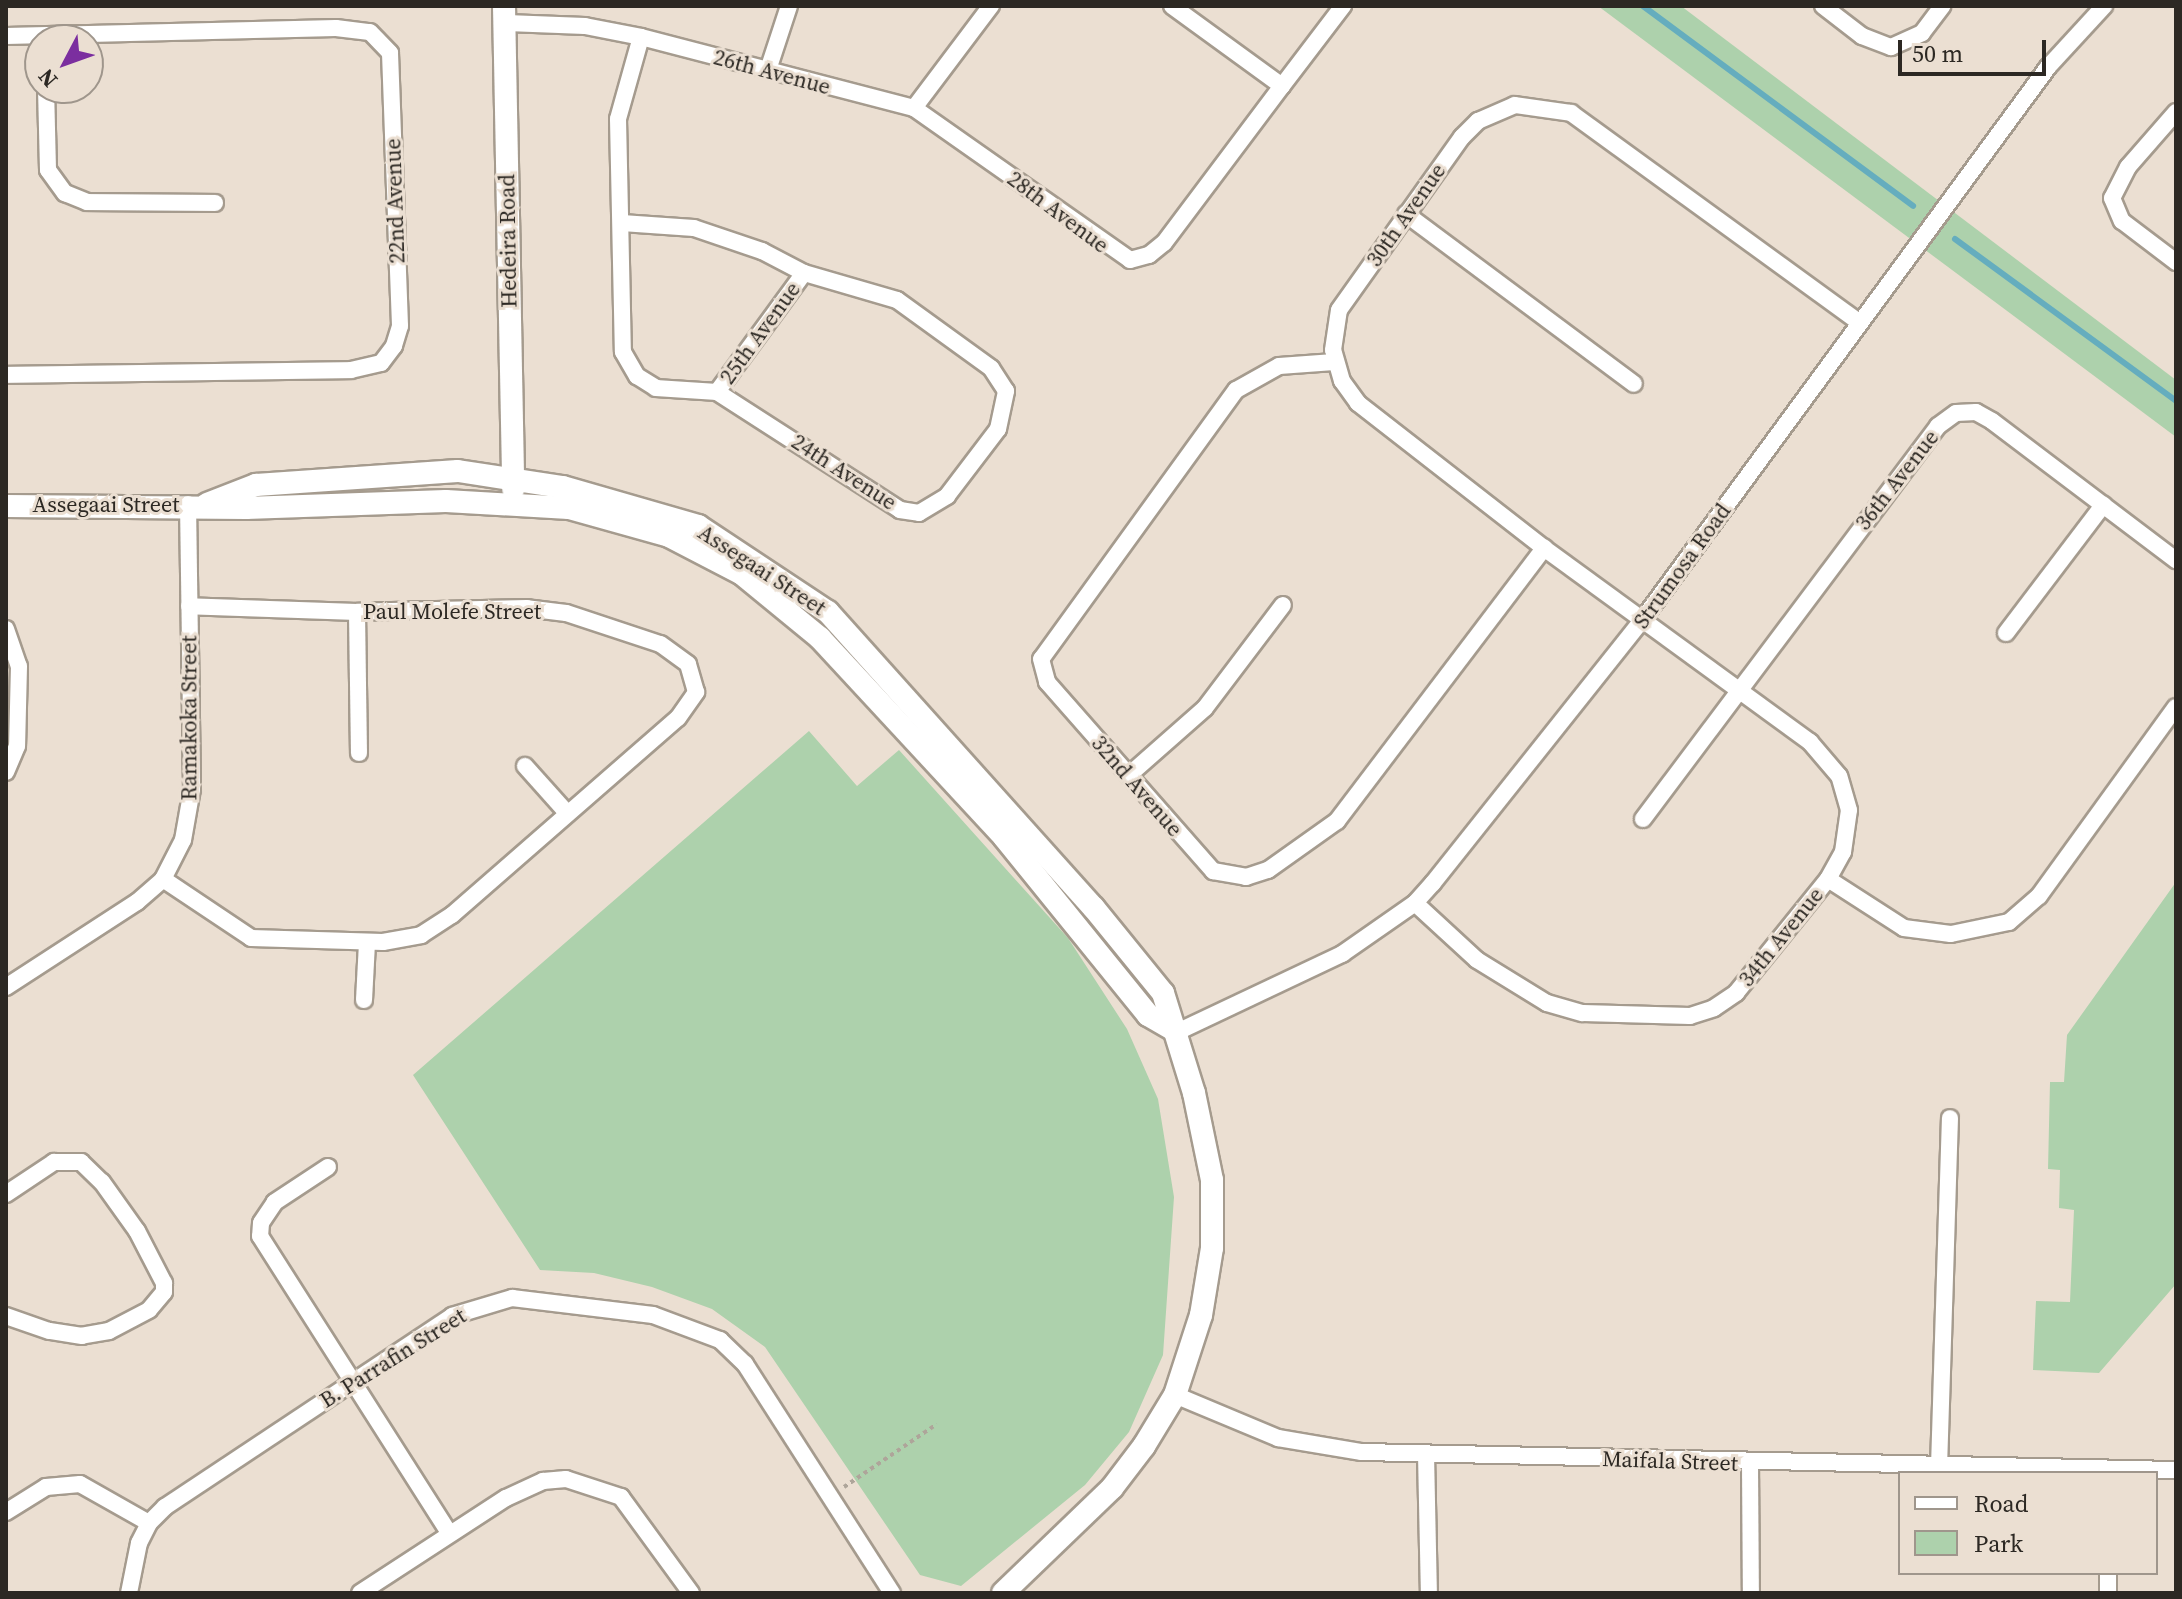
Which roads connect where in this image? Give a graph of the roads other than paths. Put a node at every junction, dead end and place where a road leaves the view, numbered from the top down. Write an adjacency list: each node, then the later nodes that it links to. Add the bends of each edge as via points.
1 (789, 6): 11 (street)
2 (991, 6): 14 (street)
3 (1172, 6): 12 (street)
4 (1343, 6): 12 (street)
5 (1823, 6): 6 (street, via 1862,36 1891,47 1922,33)
6 (1942, 6)
7 (2104, 6): 21 (street, Strumosa Road, via 2048,67)
8 (504, 15): 10 (street, 26th Avenue); 26 (street, Hedeira Road)
9 (104, 36): 23 (street, 22nd Avenue, via 355,27 382,41 390,53 399,335 381,363 351,370)
10 (641, 37): 11 (street, 26th Avenue); 18 (street, 25th Avenue, via 618,119)
11 (768, 70): 14 (street, 26th Avenue)
12 (1282, 86): 14 (street, 28th Avenue, via 1164,243 1149,255 1130,260)
13 (46, 104): 16 (street, via 48,170 65,193 87,202)
14 (914, 108)
15 (2176, 112): 19 (street, via 2128,167 2112,198 2122,221)
16 (215, 203)
17 (1406, 214): 21 (street, 30th Avenue, via 1478,121 1515,105 1551,106 1589,124); 22 (street, 30th Avenue, via 1339,310); 24 (street)
18 (622, 223): 20 (street, 25th Avenue, via 694,228 762,251); 25 (street, 25th Avenue, via 623,352 630,366 656,388)
19 (2176, 262)
20 (804, 273): 25 (street, 25th Avenue); 25 (street, 24th Avenue, via 897,300 991,368 1006,391 1006,412 998,429 947,496 919,513 900,510)
21 (1860, 323): 36 (street, Strumosa Road)
22 (1334, 362): 31 (street, via 1358,403); 44 (street, 32nd Avenue, via 1279,366 1236,390 1045,646 1041,665 1047,682)
23 (6, 375)
24 (1634, 384)
25 (717, 392)
26 (512, 476): 27 (street, Assegaai Street, via 458,471 333,477 256,485); 30 (street, Hedeira Road); 53 (street, Assegaai Street, via 698,526 828,612 1093,907 1163,993)
27 (198, 504): 29 (street, Assegaai Street); 30 (street, Assegaai Street, via 255,508 446,501); 34 (street, Ramakoka Street)
28 (2103, 505): 32 (street, 36th Avenue); 38 (street); 39 (street, 36th Avenue, via 1992,421 1976,412 1956,413 1938,426)
29 (6, 506)
30 (513, 506): 53 (street, Assegaai Street, via 569,508 669,536 769,593 891,711 1081,927 1148,1015)
31 (1544, 548): 36 (street); 44 (street, 32nd Avenue, via 1357,801 1316,839 1268,870 1246,877 1213,871)
32 (2176, 560)
33 (1283, 605): 44 (street, via 1205,708)
34 (189, 606): 35 (street, Paul Molefe Street); 47 (street, Ramakoka Street, via 192,789 183,840)
35 (357, 612): 41 (street); 45 (street, Paul Molefe Street, via 527,608 566,613 660,644 688,664 696,692 690,706)
36 (1643, 619): 39 (street, 34th Avenue); 49 (street, Strumosa Road)
37 (6, 629): 43 (street, via 19,666 17,746)
38 (2006, 633)
39 (1738, 689): 46 (street, 36th Avenue); 48 (street, 34th Avenue, via 1810,742 1839,776 1849,810 1847,831)
40 (2176, 707): 48 (street, via 2039,896 2009,922 1951,934 1904,928)
41 (359, 753)
42 (525, 766): 45 (street)
43 (6, 772)
44 (1129, 775)
45 (567, 813): 50 (street, Paul Molefe Street, via 436,927 404,939)
46 (1643, 819)
47 (163, 879): 50 (street, Paul Molefe Street, via 251,938); 51 (street, Ramakoka Street, via 121,914)
48 (1828, 879): 49 (street, 34th Avenue, via 1736,993 1690,1016 1583,1013 1547,1003 1477,960)
49 (1415, 903): 53 (street, Strumosa Road, via 1342,954)
50 (367, 942): 52 (street)
51 (6, 987)
52 (364, 1000)
53 (1177, 1032): 59 (street, Assegaai Street, via 1212,1180 1212,1248 1201,1315)
54 (1950, 1118): 62 (street)
55 (328, 1167): 58 (street, via 275,1202 261,1223 260,1236)
56 (6, 1194): 57 (street, via 54,1162 81,1162 137,1231 164,1283 164,1292 149,1310 109,1331 82,1336)
57 (6, 1316)
58 (352, 1383): 67 (street, B. Parrafin Street); 68 (street); 72 (street, B. Parrafin Street, via 452,1316 485,1302 544,1298 653,1315 720,1340 745,1364)
59 (1175, 1395): 60 (street, Maifala Street, via 1278,1438 1320,1449); 73 (street, Assegaai Street, via 1112,1488)
60 (1426, 1454): 61 (street, Maifala Street); 74 (street)
61 (1750, 1464): 62 (street, Maifala Street); 75 (street)
62 (1939, 1467): 64 (street, Maifala Street)
63 (2176, 1470): 65 (street, Maifala Street)
64 (2071, 1471)
65 (2140, 1471)
66 (6, 1512): 67 (street, via 46,1487 80,1484)
67 (149, 1523): 69 (street, via 139,1543)
68 (450, 1534): 70 (street); 71 (street, via 524,1488 543,1481 584,1481 621,1497 637,1513)
69 (129, 1593)
70 (360, 1593)
71 (691, 1593)
72 (892, 1593)
73 (1003, 1593)
74 (1429, 1593)
75 (1751, 1593)

